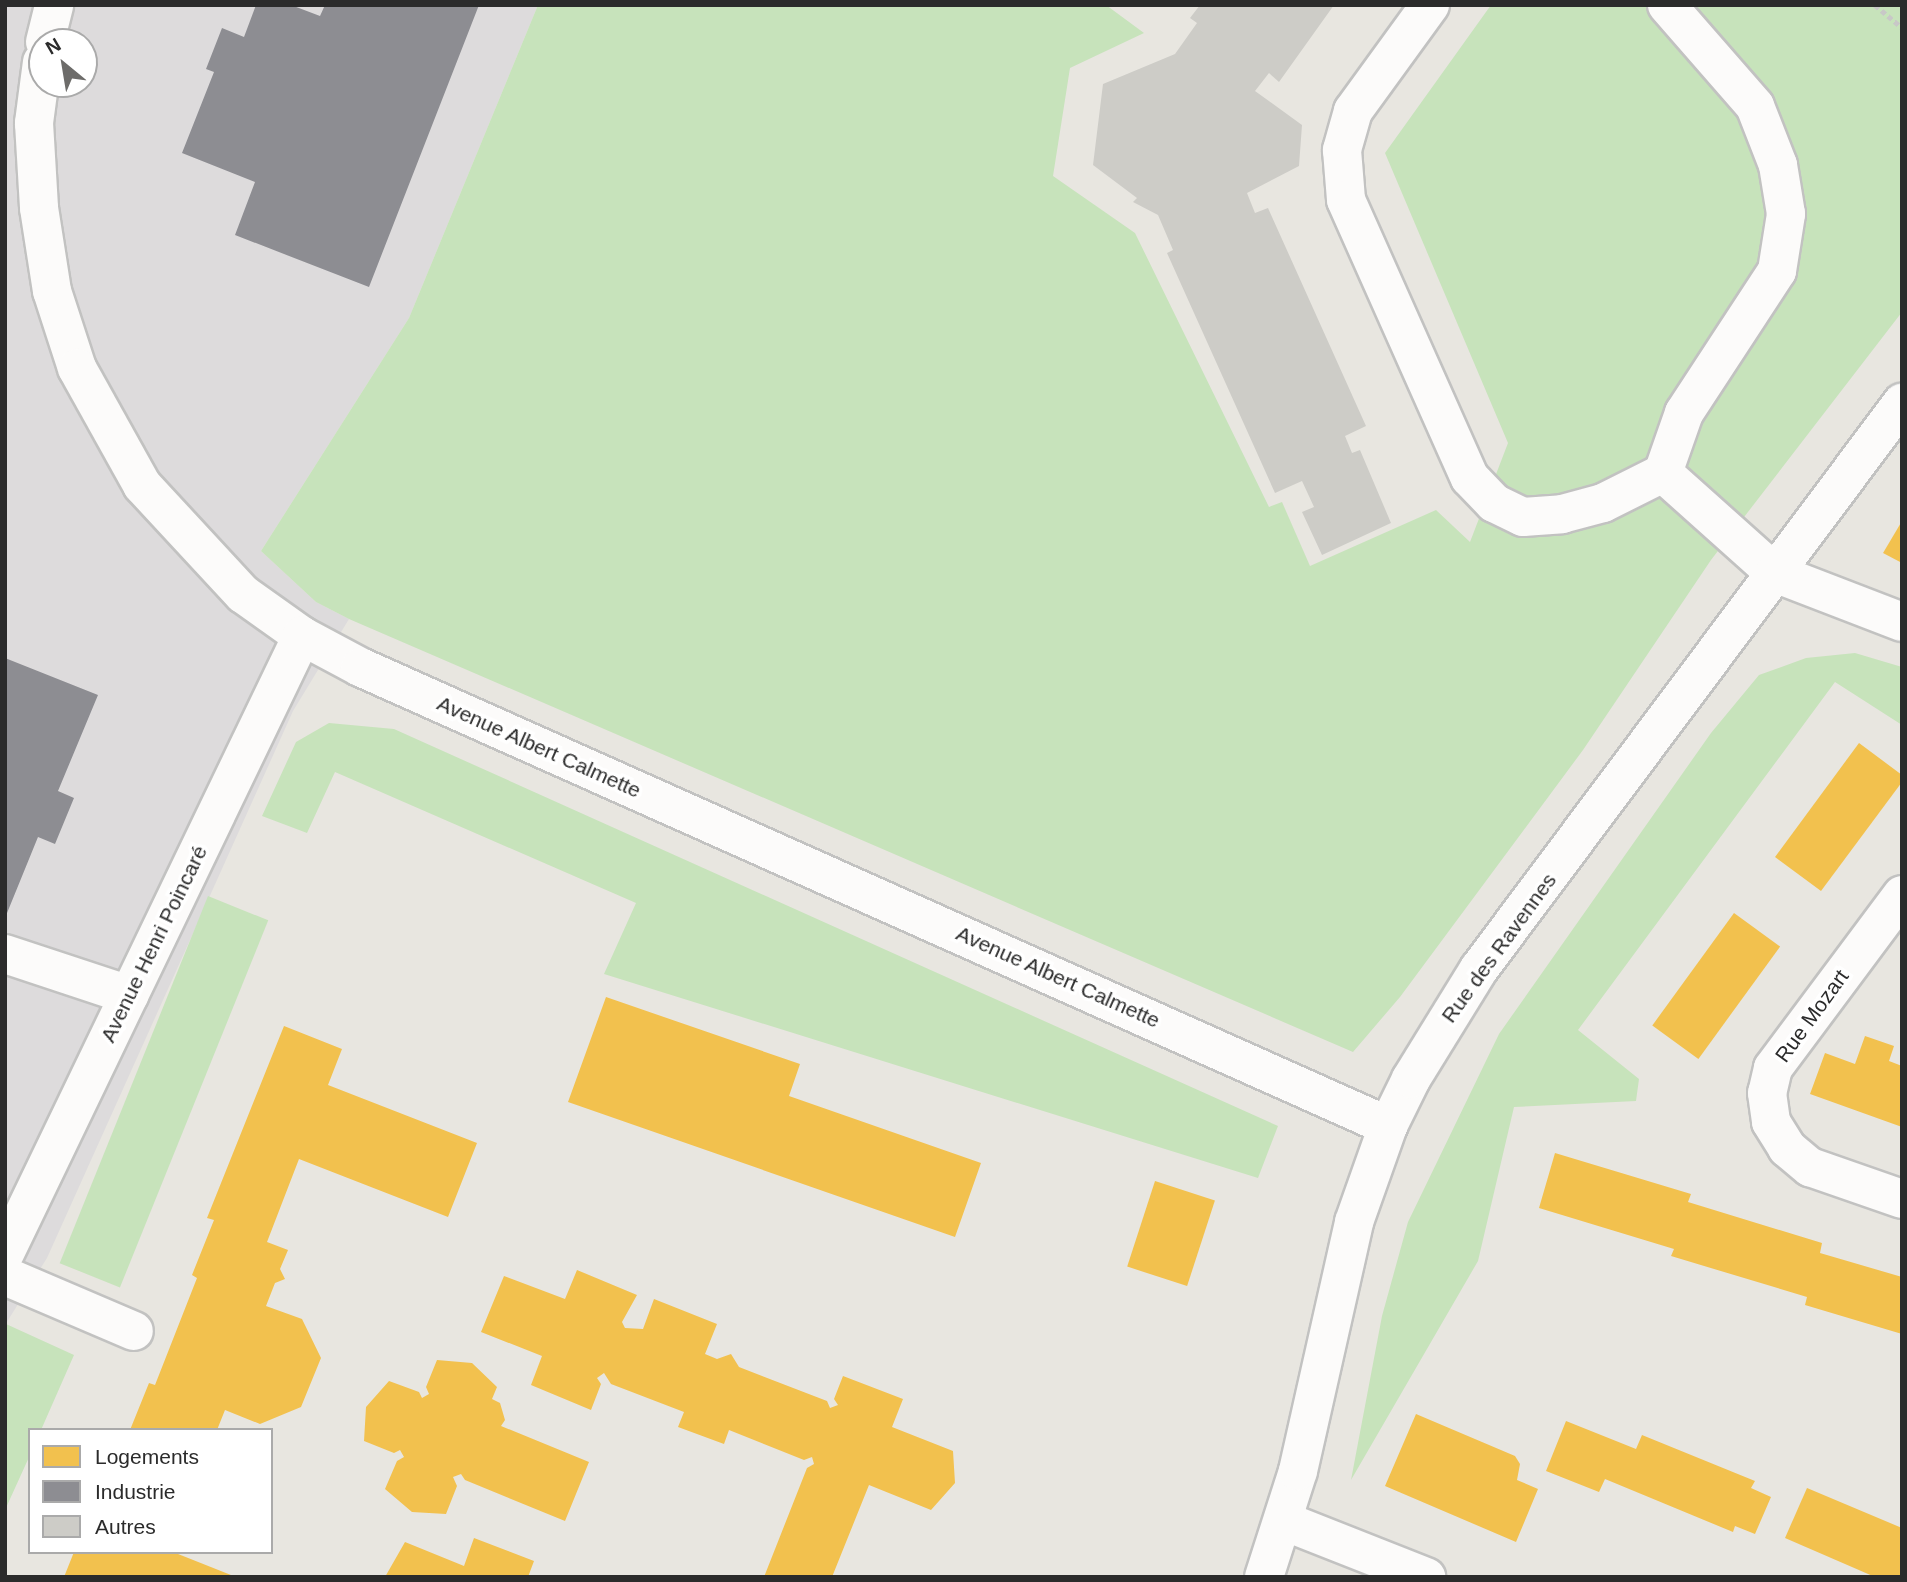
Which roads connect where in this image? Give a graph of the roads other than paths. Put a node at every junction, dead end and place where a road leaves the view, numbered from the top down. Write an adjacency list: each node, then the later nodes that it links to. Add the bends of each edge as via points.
1 (54, 5): 4 (street)
2 (1430, 5): 7 (street, via 1353,111 1342,150 1346,200 1471,478 1494,503 1523,517 1562,514 1602,503)
3 (1667, 5): 7 (street, via 1755,106 1778,165 1786,214 1777,271 1684,413)
4 (49, 28)
5 (37, 98): 10 (street, Avenue Albert Calmette, via 38,194 52,291 76,368 117,446 171,521 243,594)
6 (1902, 403): 8 (street, Rue des Ravennes)
7 (1663, 473): 8 (street)
8 (1775, 573): 9 (street); 14 (street, Rue des Ravennes, via 1479,970 1441,1026)
9 (1902, 622)
10 (302, 636): 13 (street, Avenue Henri Poincaré); 14 (street, Avenue Albert Calmette, via 360,667)
11 (1902, 895): 15 (street, Rue Mozart, via 1773,1068 1767,1093 1771,1122 1787,1148 1810,1167)
12 (5, 954): 13 (street)
13 (130, 995): 16 (street, Avenue Henri Poincaré)
14 (1388, 1126): 19 (street, Rue des Ravennes, via 1339,1279)
15 (1902, 1199)
16 (5, 1253)
17 (5, 1276): 18 (street)
18 (134, 1331)
19 (1284, 1521): 20 (street, Rue des Ravennes); 21 (street)
20 (1264, 1577)
21 (1426, 1577)

